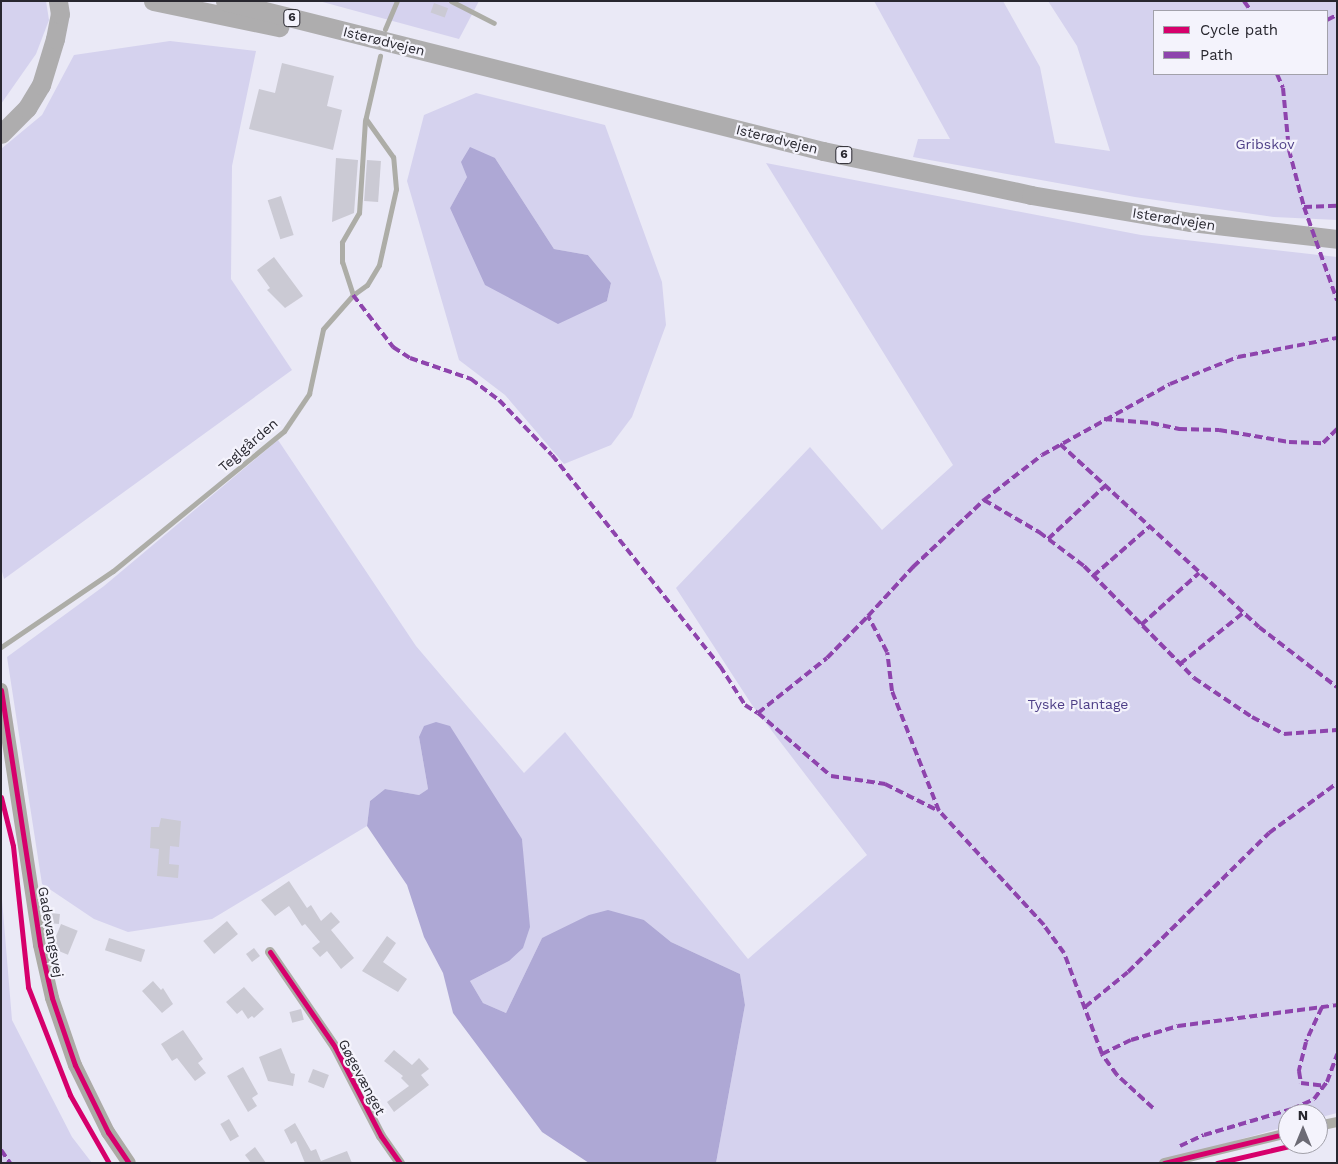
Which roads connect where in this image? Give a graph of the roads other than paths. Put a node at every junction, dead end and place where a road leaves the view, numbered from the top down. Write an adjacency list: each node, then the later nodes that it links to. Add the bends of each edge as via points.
1 (153, 1): 8 (highway, via 309,33)
2 (225, 1): 8 (highway, Isterødvejen / 6)
3 (397, 1): 7 (lane)
4 (451, 1): 6 (lane)
5 (61, 6): 11 (highway, via 41,85 27,108)
6 (494, 23)
7 (385, 29)
8 (359, 34): 12 (highway, Isterødvejen / 6, via 823,150 1031,195 1191,222)
9 (380, 56): 10 (lane)
10 (366, 119): 13 (lane, via 358,213 342,242 342,262); 13 (lane, Teglgården, via 392,157 396,189 379,265 367,284)
11 (1, 134)
12 (1337, 239)
13 (353, 295): 14 (lane, Teglgården, via 323,329 310,394 284,431 113,571)
14 (1, 647)
15 (1, 690): 18 (street, Gadevangsvej, via 40,945 52,998 75,1066 108,1132)
16 (270, 952): 19 (street, Gøgevænget, via 335,1046 381,1136)
17 (1278, 1135): 20 (street)
18 (129, 1163)
19 (400, 1163)
20 (1164, 1163)

